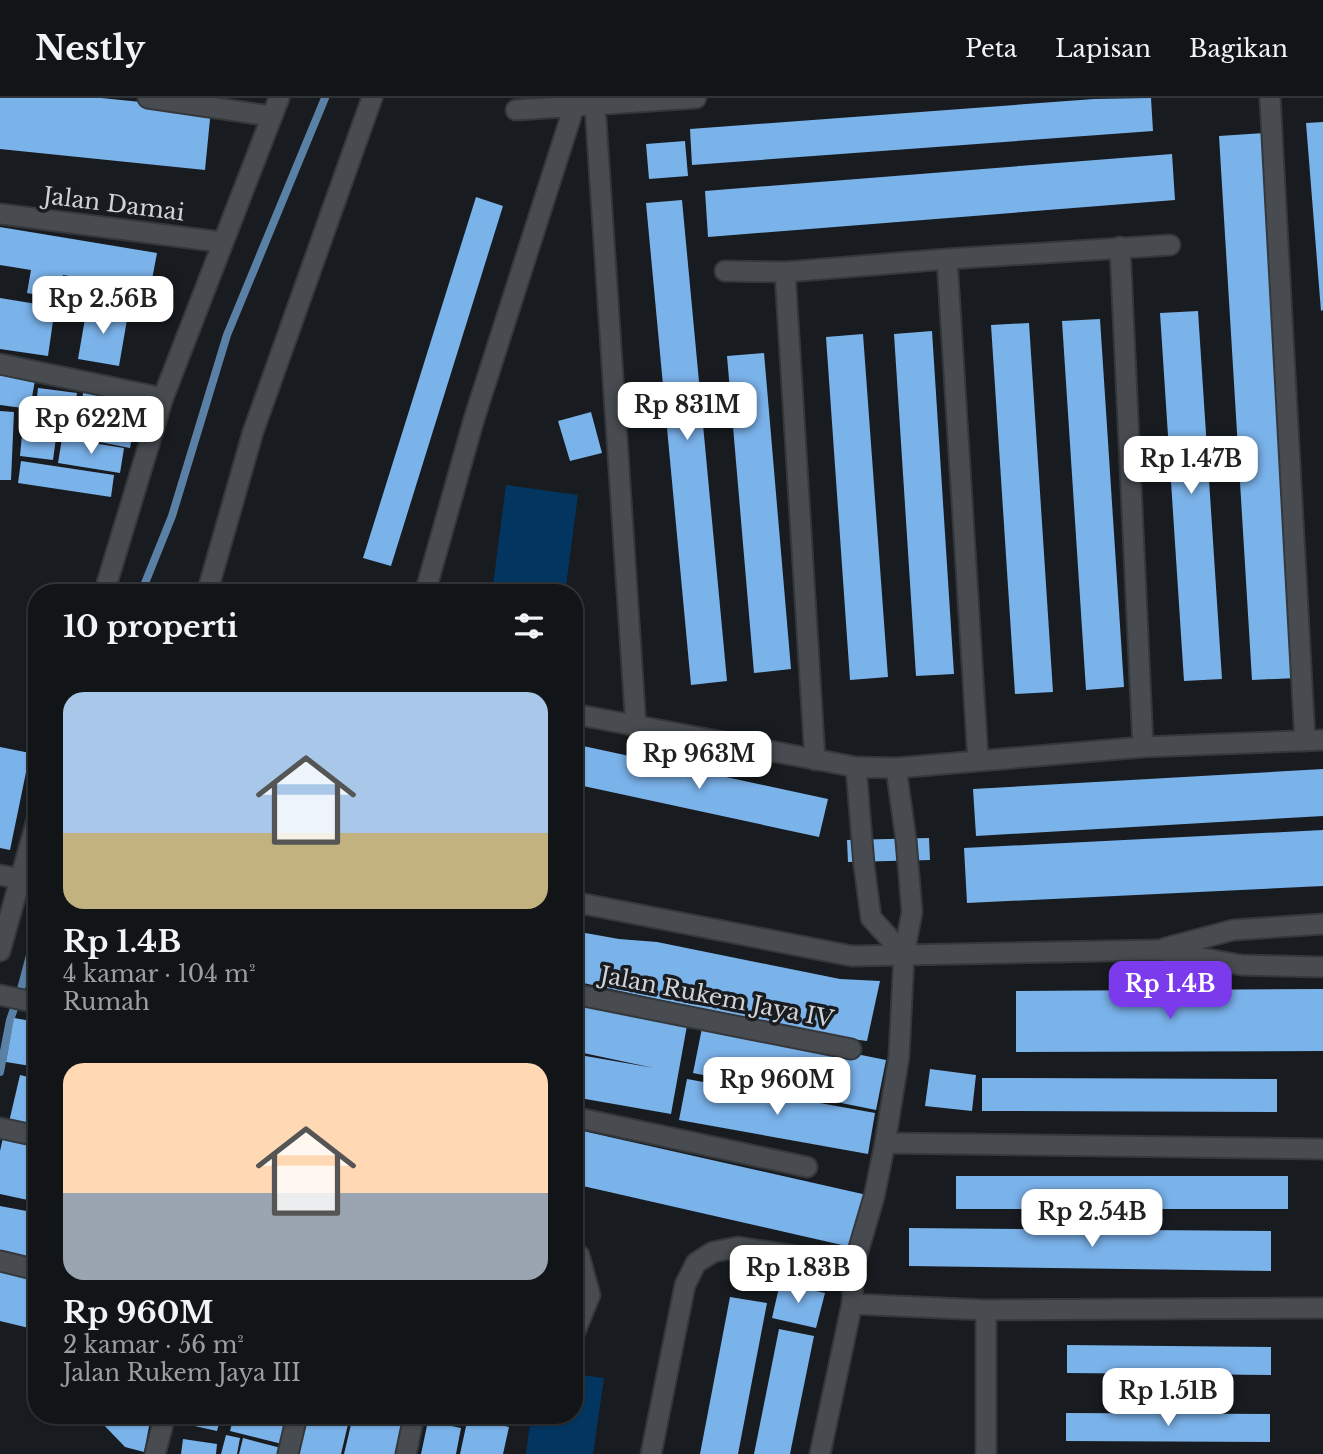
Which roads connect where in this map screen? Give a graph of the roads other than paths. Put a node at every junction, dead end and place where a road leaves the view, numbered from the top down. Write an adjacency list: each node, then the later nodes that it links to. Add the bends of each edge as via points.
1 (148, 98): 9 (street)
2 (279, 98): 9 (street)
3 (372, 98): 20 (street, via 253,432)
4 (696, 98): 6 (street)
5 (1270, 98): 24 (street)
6 (595, 105): 7 (street); 23 (street)
7 (574, 107): 8 (street); 21 (street, via 474,419)
8 (516, 110)
9 (271, 117): 11 (street)
10 (0, 214): 11 (street, Jalan Damai)
11 (221, 242): 18 (street)
12 (1170, 245): 13 (street)
13 (1120, 247): 14 (street); 25 (street)
14 (947, 258): 16 (street); 27 (street)
15 (725, 271): 16 (street)
16 (785, 272): 26 (street)
17 (0, 364): 18 (street)
18 (163, 398): 19 (street)
19 (107, 584)
20 (210, 584)
21 (428, 584)
22 (583, 716): 23 (street)
23 (636, 728): 26 (street)
24 (1314, 741): 25 (street)
25 (1143, 747): 27 (street)
26 (815, 760): 28 (street)
27 (978, 760): 29 (street)
28 (856, 767): 29 (street); 36 (street, via 871,918)
29 (896, 768): 36 (street, via 912,912)
30 (28, 853): 31 (street)
31 (21, 879): 35 (street)
32 (583, 904): 36 (street, via 852,956)
33 (1323, 924): 34 (street, via 1233,930)
34 (1157, 950): 36 (street); 37 (street, via 1241,965)
35 (0, 951)
36 (904, 954): 45 (street, via 899,1056)
37 (1323, 967)
38 (0, 995): 40 (street)
39 (583, 996): 41 (street, Jalan Rukem Jaya IV)
40 (28, 1002)
41 (851, 1048)
42 (583, 1119): 47 (street)
43 (2, 1128): 44 (street)
44 (28, 1134)
45 (885, 1143): 46 (street); 49 (street)
46 (1323, 1149)
47 (807, 1167)
48 (0, 1261): 50 (street)
49 (854, 1265): 52 (street); 62 (street, via 738,1247 713,1252 695,1263 685,1285)
50 (28, 1268)
51 (583, 1274): 55 (street, via 590,1295)
52 (852, 1304): 54 (street); 63 (street)
53 (1323, 1308): 54 (street)
54 (986, 1310): 64 (street)
55 (583, 1312)
56 (163, 1424): 59 (street)
57 (295, 1424): 60 (street)
58 (412, 1424): 61 (street)
59 (155, 1454)
60 (288, 1454)
61 (406, 1454)
62 (651, 1454)
63 (820, 1454)
64 (986, 1454)

